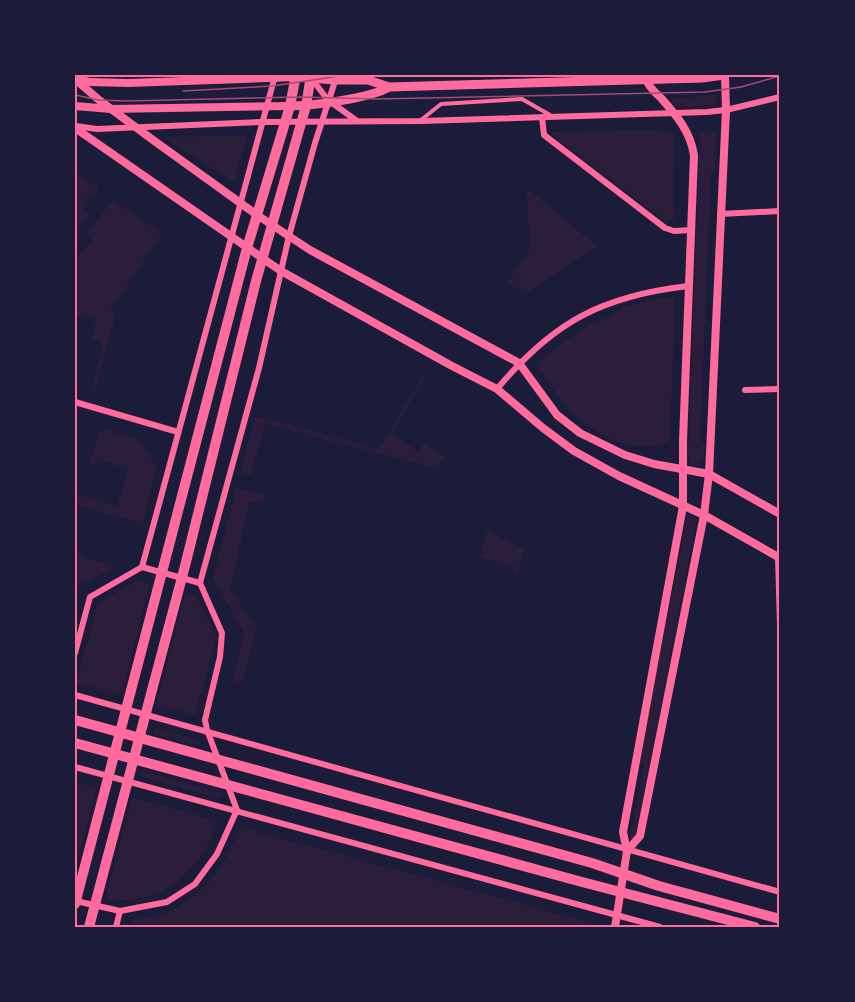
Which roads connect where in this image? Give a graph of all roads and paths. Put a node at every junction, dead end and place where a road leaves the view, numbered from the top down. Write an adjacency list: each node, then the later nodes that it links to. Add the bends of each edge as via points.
1 (724, 75): 5 (main road); 16 (street)
2 (275, 76): 3 (street); 6 (street, via 128,83); 12 (street)
3 (296, 76): 4 (main road); 13 (main road)
4 (310, 76): 7 (main road); 10 (street); 14 (main road)
5 (645, 77): 8 (main road); 17 (street)
6 (75, 78): 15 (street)
7 (336, 78): 8 (main road, via 368,80); 10 (street)
8 (389, 87): 10 (main road, via 377,93)
9 (780, 97): 16 (street)
10 (329, 101): 14 (main road); 20 (street); 25 (street)
11 (75, 106): 15 (street)
12 (266, 106): 13 (street); 15 (street); 22 (street)
13 (290, 106): 14 (main road); 23 (main road)
14 (306, 106): 24 (main road)
15 (111, 109): 27 (street)
16 (726, 110): 17 (street); 30 (street)
17 (674, 113): 19 (street); 33 (street, via 693,145)
18 (542, 117): 19 (street); 21 (street); 33 (street, via 544,135 665,228)
19 (553, 117): 21 (lane, via 522,99 441,104)
20 (357, 121): 21 (street); 25 (street)
21 (421, 121)
22 (262, 122): 23 (street); 27 (street); 28 (street)
23 (285, 122): 24 (street); 31 (main road)
24 (301, 122): 25 (street); 32 (main road)
25 (321, 122): 34 (street)
26 (75, 127): 27 (street); 35 (street)
27 (137, 128): 28 (street)
28 (241, 203): 31 (street); 35 (street)
29 (780, 211): 30 (street)
30 (720, 214): 47 (street)
31 (257, 215): 32 (street); 36 (main road)
32 (273, 225): 34 (street); 37 (main road)
33 (691, 230): 39 (street)
34 (289, 236): 38 (street); 40 (street)
35 (232, 237): 36 (street); 45 (street)
36 (247, 248): 37 (street); 53 (main road)
37 (263, 259): 38 (street); 54 (main road)
38 (281, 271): 41 (street); 55 (street, via 259,368)
39 (688, 286): 40 (street, via 634,295 591,310); 46 (street)
40 (519, 363): 41 (street); 46 (street, via 557,415 579,433 625,455)
41 (497, 389): 48 (street, via 574,451)
42 (780, 389): 43 (street)
43 (745, 390)
44 (75, 402): 45 (street)
45 (178, 432): 52 (street)
46 (682, 470): 47 (street); 48 (street)
47 (709, 474): 49 (street); 50 (street)
48 (683, 506): 50 (street); 74 (street, via 623,832)
49 (780, 514)
50 (704, 515): 51 (street); 74 (street, via 640,836)
51 (779, 557): 56 (street)
52 (142, 567): 53 (street); 57 (street, via 90,597)
53 (162, 572): 54 (street); 59 (main road)
54 (181, 578): 55 (street); 60 (main road)
55 (200, 583): 62 (street, via 222,633 205,720)
56 (780, 625)
57 (75, 654)
58 (75, 695): 59 (street)
59 (127, 710): 60 (street); 63 (main road)
60 (146, 715): 62 (street); 64 (main road)
61 (75, 720): 63 (main road)
62 (207, 730): 68 (street); 74 (street)
63 (120, 733): 64 (main road); 66 (main road)
64 (140, 738): 67 (main road); 68 (main road)
65 (75, 743): 66 (main road)
66 (115, 754): 67 (main road); 70 (main road)
67 (134, 759): 71 (main road); 72 (main road)
68 (219, 760): 72 (street); 75 (main road)
69 (75, 767): 70 (street)
70 (109, 776): 71 (street); 78 (main road)
71 (128, 782): 73 (street); 79 (main road)
72 (228, 784): 73 (street); 76 (main road)
73 (237, 810): 80 (street, via 217,854 195,884 167,902); 81 (street)
74 (627, 851): 75 (street); 77 (street)
75 (624, 874): 76 (street); 82 (main road)
76 (621, 891): 81 (street); 87 (main road)
77 (780, 892)
78 (75, 902): 79 (street)
79 (95, 906): 80 (street); 83 (main road)
80 (120, 911): 84 (street)
81 (617, 916): 85 (street); 86 (street)
82 (780, 919)
83 (89, 927)
84 (116, 927)
85 (615, 927)
86 (660, 927)
87 (755, 927)

